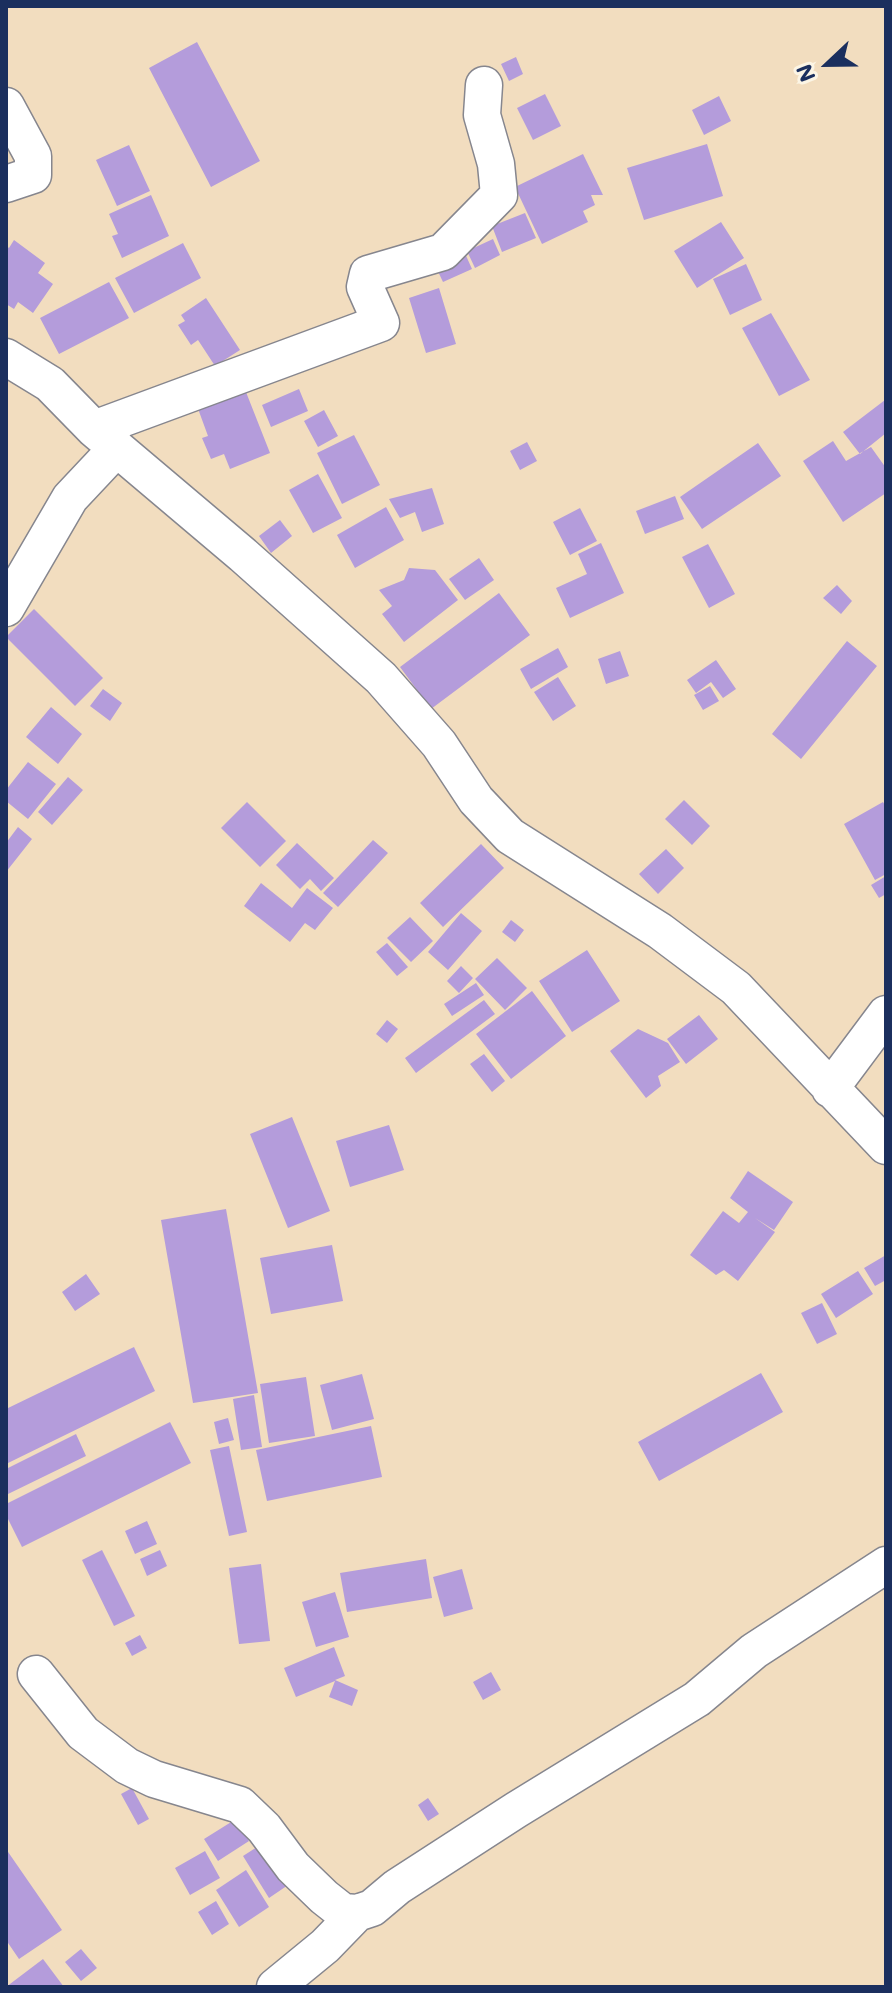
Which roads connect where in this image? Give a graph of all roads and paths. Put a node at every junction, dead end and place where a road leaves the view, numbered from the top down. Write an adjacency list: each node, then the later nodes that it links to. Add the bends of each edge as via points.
1 (484, 85): 5 (street, via 482,115 499,195 443,252 368,274 365,287 381,323)
2 (6, 106): 3 (street, via 33,156 33,175)
3 (6, 184)
4 (6, 357): 5 (street, via 50,384)
5 (106, 438): 6 (street); 8 (street, via 381,678 510,836 660,931 736,988)
6 (6, 608)
7 (886, 1014): 8 (street)
8 (830, 1089): 9 (street)
9 (886, 1146)
10 (886, 1565): 12 (street, via 754,1651 697,1699)
11 (36, 1674): 12 (street, via 83,1733 127,1766 240,1805 324,1897 343,1912)
12 (357, 1913): 13 (street)
13 (275, 1987)

